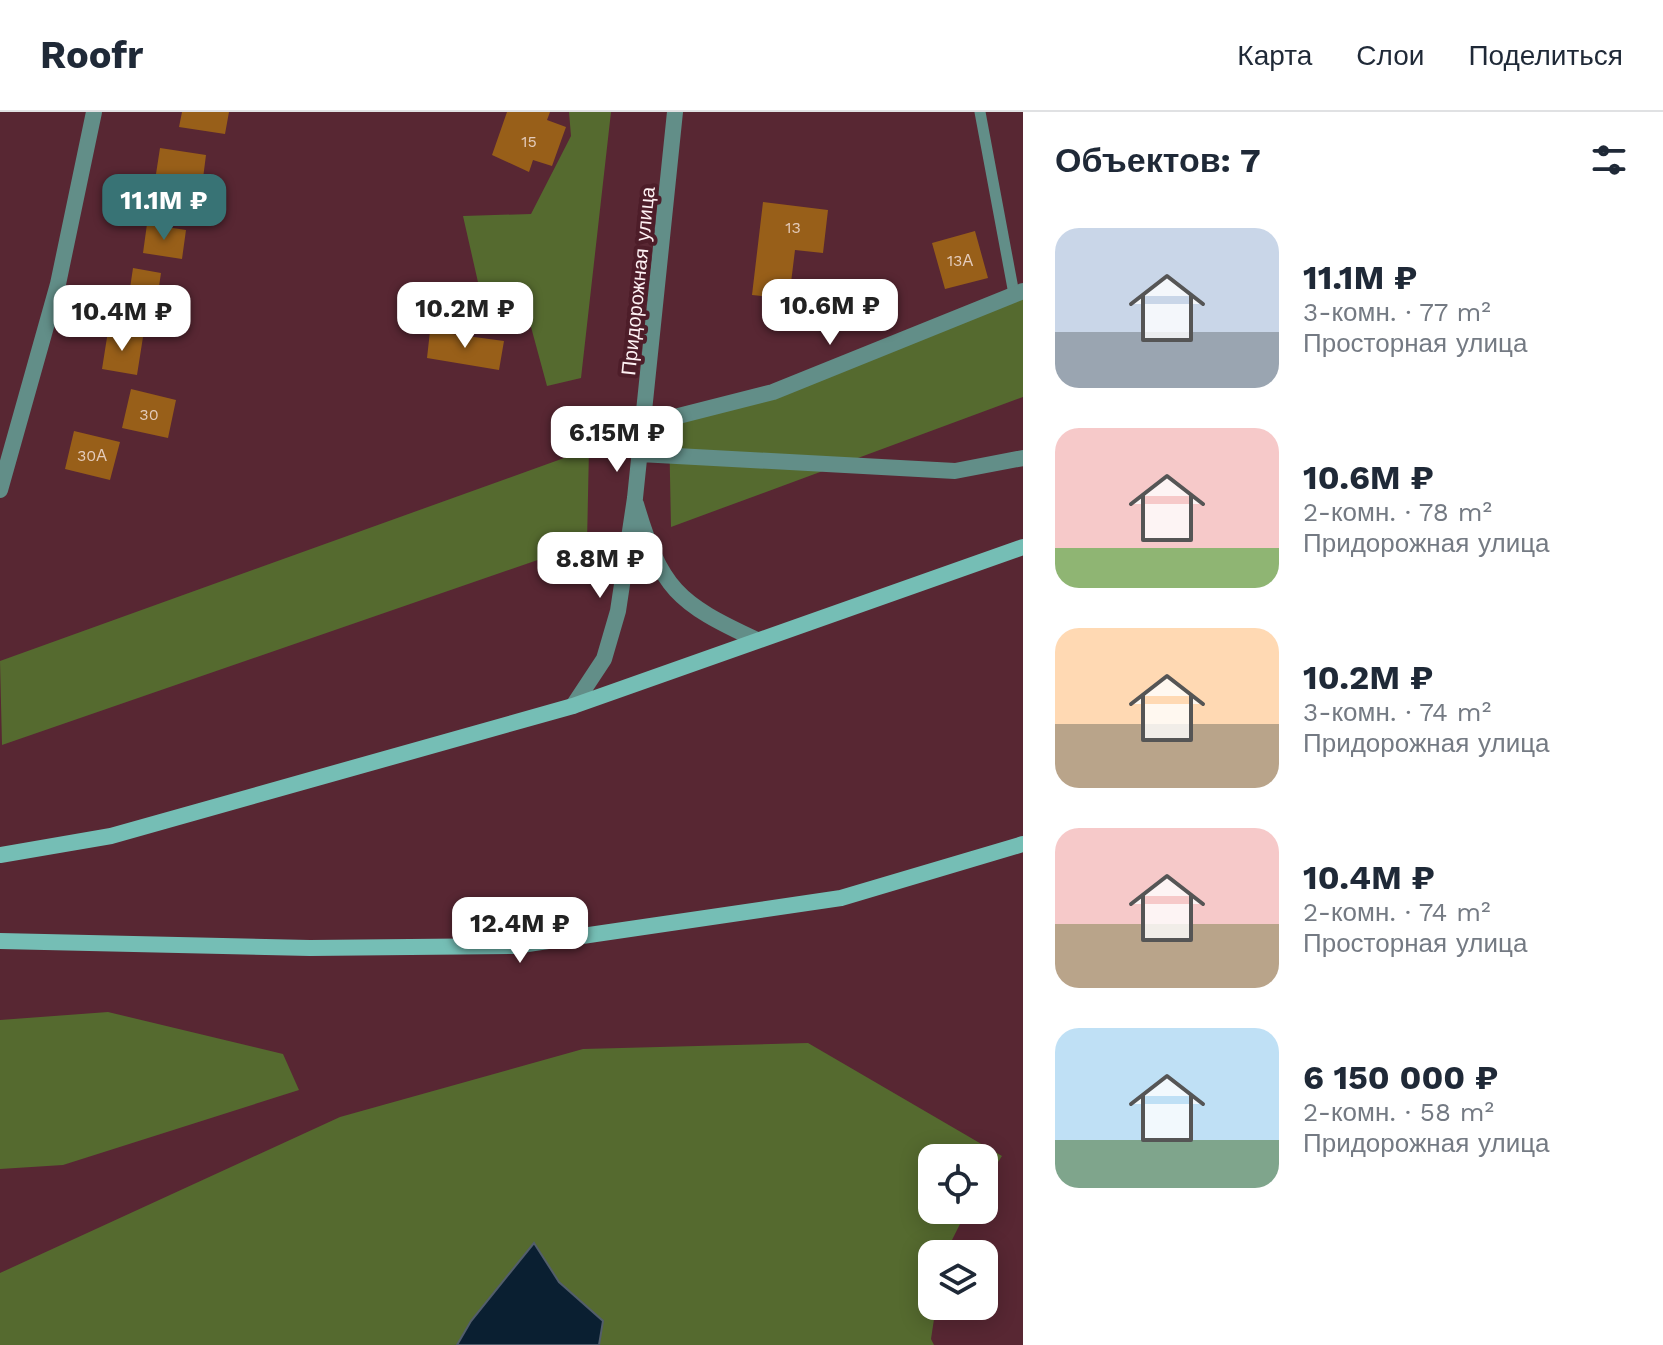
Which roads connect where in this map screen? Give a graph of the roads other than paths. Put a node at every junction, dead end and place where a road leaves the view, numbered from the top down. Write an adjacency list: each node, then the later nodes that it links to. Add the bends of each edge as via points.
1 (94, 112): 6 (street, via 58,284)
2 (675, 112): 5 (street, Придорожная улица)
3 (980, 112): 4 (lane)
4 (1019, 293): 5 (street, via 773,392)
5 (643, 425): 7 (street, Придорожная улица)
6 (6, 451): 9 (street)
7 (640, 454): 8 (street, via 955,471); 10 (street, Придорожная улица)
8 (1023, 458)
9 (0, 490)
10 (635, 498): 12 (street, via 650,552 674,592 706,616); 13 (street, Придорожная улица, via 618,611 604,659)
11 (1023, 547): 12 (main road)
12 (757, 640): 13 (main road)
13 (573, 706): 15 (main road, via 111,836)
14 (1023, 844): 16 (main road, via 841,898 514,946)
15 (0, 855)
16 (0, 941)

